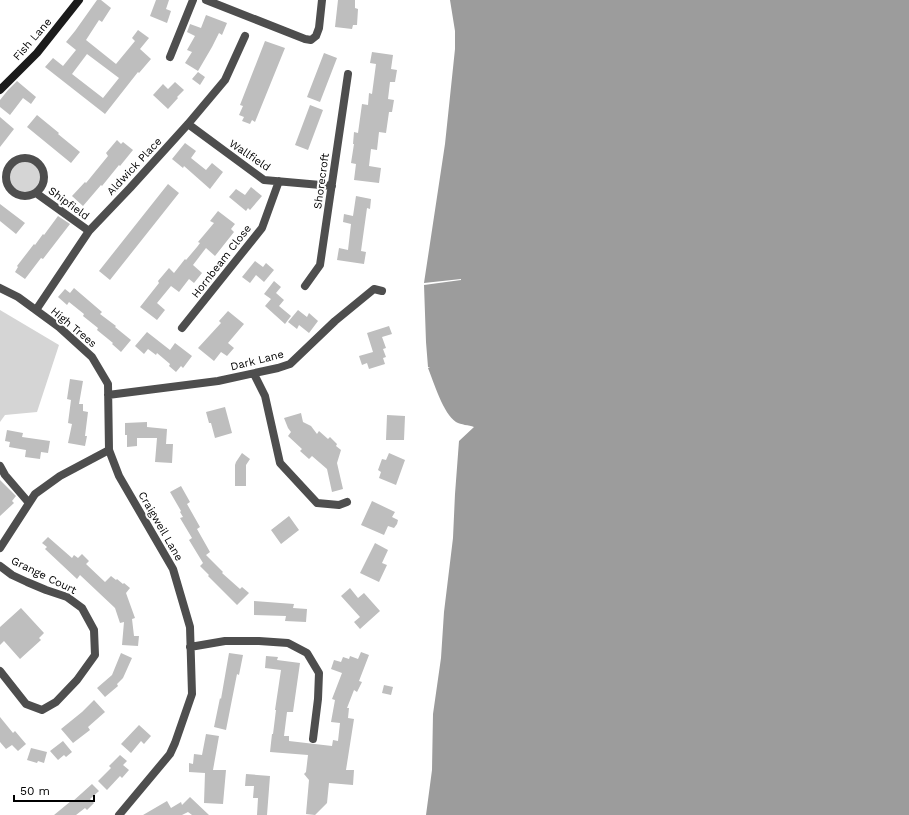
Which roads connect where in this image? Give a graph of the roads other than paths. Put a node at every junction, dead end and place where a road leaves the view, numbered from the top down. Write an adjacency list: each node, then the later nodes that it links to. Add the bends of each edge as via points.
1 (79, 0): 8 (street, Fish Lane, via 37,53)
2 (193, 0): 6 (street)
3 (206, 0): 4 (street, via 311,40 319,28)
4 (322, 0)
5 (245, 36): 9 (street, Aldwick Place, via 226,80)
6 (170, 57)
7 (348, 74): 11 (street, Shorecroft)
8 (0, 90)
9 (188, 124): 10 (street, Wallfield, via 264,180); 13 (street, Aldwick Place)
10 (279, 181): 11 (street, Wallfield); 18 (street, Hornbeam Close, via 262,228)
11 (332, 186): 14 (street, Shorecroft, via 320,265)
12 (36, 193): 12 (street, Shipfield, via 43,183 43,170 35,161 17,161 8,170 7,182 19,195); 13 (street, Shipfield)
13 (89, 231): 17 (street, Aldwick Place)
14 (305, 286)
15 (0, 288): 17 (street, High Trees)
16 (382, 291): 19 (street, Dark Lane, via 374,289 335,321 290,364)
17 (36, 310): 20 (street, High Trees, via 92,357 108,384)
18 (182, 328)
19 (254, 374): 20 (street, Dark Lane); 23 (street, via 265,396 280,463 317,503 339,505)
20 (108, 395): 21 (street, High Trees)
21 (109, 450): 24 (street, via 60,476 35,494); 27 (street, Craigweil Lane, via 119,476 173,569 190,627)
22 (0, 466): 24 (street)
23 (347, 502)
24 (29, 504): 25 (street)
25 (0, 548)
26 (0, 566): 28 (street, Grange Court, via 27,582 67,597 82,608 94,630 95,655 77,680 56,702 42,710 26,704)
27 (190, 647): 29 (street, via 225,641 260,641 288,643 307,653 319,673); 30 (street, Craigweil Lane, via 192,694 175,743 170,754)
28 (0, 671)
29 (313, 739)
30 (121, 814)

